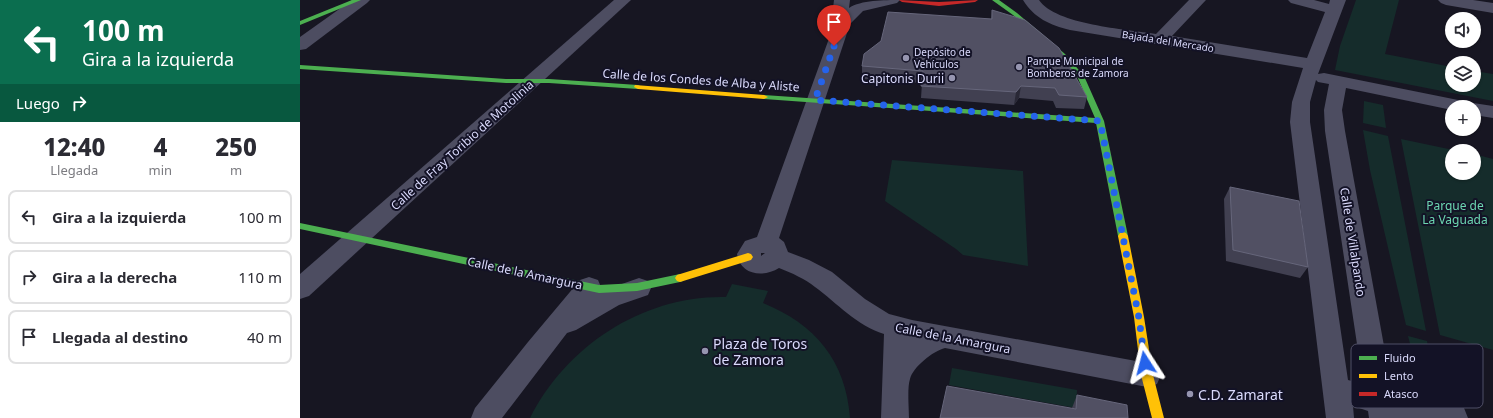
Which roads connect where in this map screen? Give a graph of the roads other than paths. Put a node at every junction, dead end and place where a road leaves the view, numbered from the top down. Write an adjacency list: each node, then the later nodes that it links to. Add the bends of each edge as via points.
1 (358, 0): 17 (street)
2 (362, 0): 19 (street)
3 (623, 0): 22 (street, Calle de Fray Toribio de Motolinia)
4 (842, 0): 16 (street)
5 (892, 0): 13 (street)
6 (902, 0): 7 (street, via 939,4)
7 (975, 0)
8 (995, 0): 28 (street, via 1012,11 1063,55 1080,76)
9 (1031, 0): 18 (street, Bajada del Mercado, via 1042,13 1066,24)
10 (1198, 0): 18 (street)
11 (1296, 0): 14 (street)
12 (1446, 0): 15 (street)
13 (859, 4): 16 (street)
14 (1336, 5): 21 (street)
15 (1493, 8)
16 (843, 22): 24 (street)
17 (300, 30): 19 (street)
18 (1160, 40): 21 (street, Bajada del Mercado)
19 (300, 45)
20 (300, 67): 22 (street, Calle de los Condes de Alba y Aliste)
21 (1311, 69): 23 (street); 42 (street, via 1301,102 1300,122)
22 (533, 81): 24 (street, Calle de los Condes de Alba y Aliste); 30 (street, Calle de Fray Toribio de Motolinia)
23 (1338, 82): 25 (street); 39 (street, Calle de Villalpando, via 1333,110 1335,131)
24 (815, 100): 28 (street, Calle de los Condes de Alba y Aliste); 31 (street)
25 (1445, 103)
26 (1481, 110): 27 (street)
27 (1493, 112)
28 (1100, 121): 41 (street, via 1139,318)
29 (300, 226): 30 (street, Calle de la Amargura)
30 (356, 238): 32 (street, Calle de la Amargura); 34 (street, Calle de Fray Toribio de Motolinia)
31 (764, 253): 33 (street, Calle de la Amargura); 35 (street, Calle de la Amargura, via 802,267 824,279)
32 (589, 287): 33 (street, Calle de la Amargura); 37 (street)
33 (642, 287): 37 (street, via 601,303)
34 (300, 289)
35 (856, 306): 36 (street, Calle de la Amargura, via 882,323); 40 (street, via 880,337)
36 (897, 328): 38 (street, Calle de la Amargura); 40 (street)
37 (554, 330): 45 (street)
38 (945, 337): 40 (street, via 936,338 922,345); 41 (street, Calle de la Amargura)
39 (1371, 344)
40 (897, 376): 46 (street)
41 (1147, 376): 47 (street)
42 (1336, 389): 43 (street); 48 (street)
43 (1351, 396)
44 (1382, 410): 49 (street, via 1428,411)
45 (485, 418)
46 (895, 418)
47 (1158, 418)
48 (1340, 418)
49 (1454, 418)

